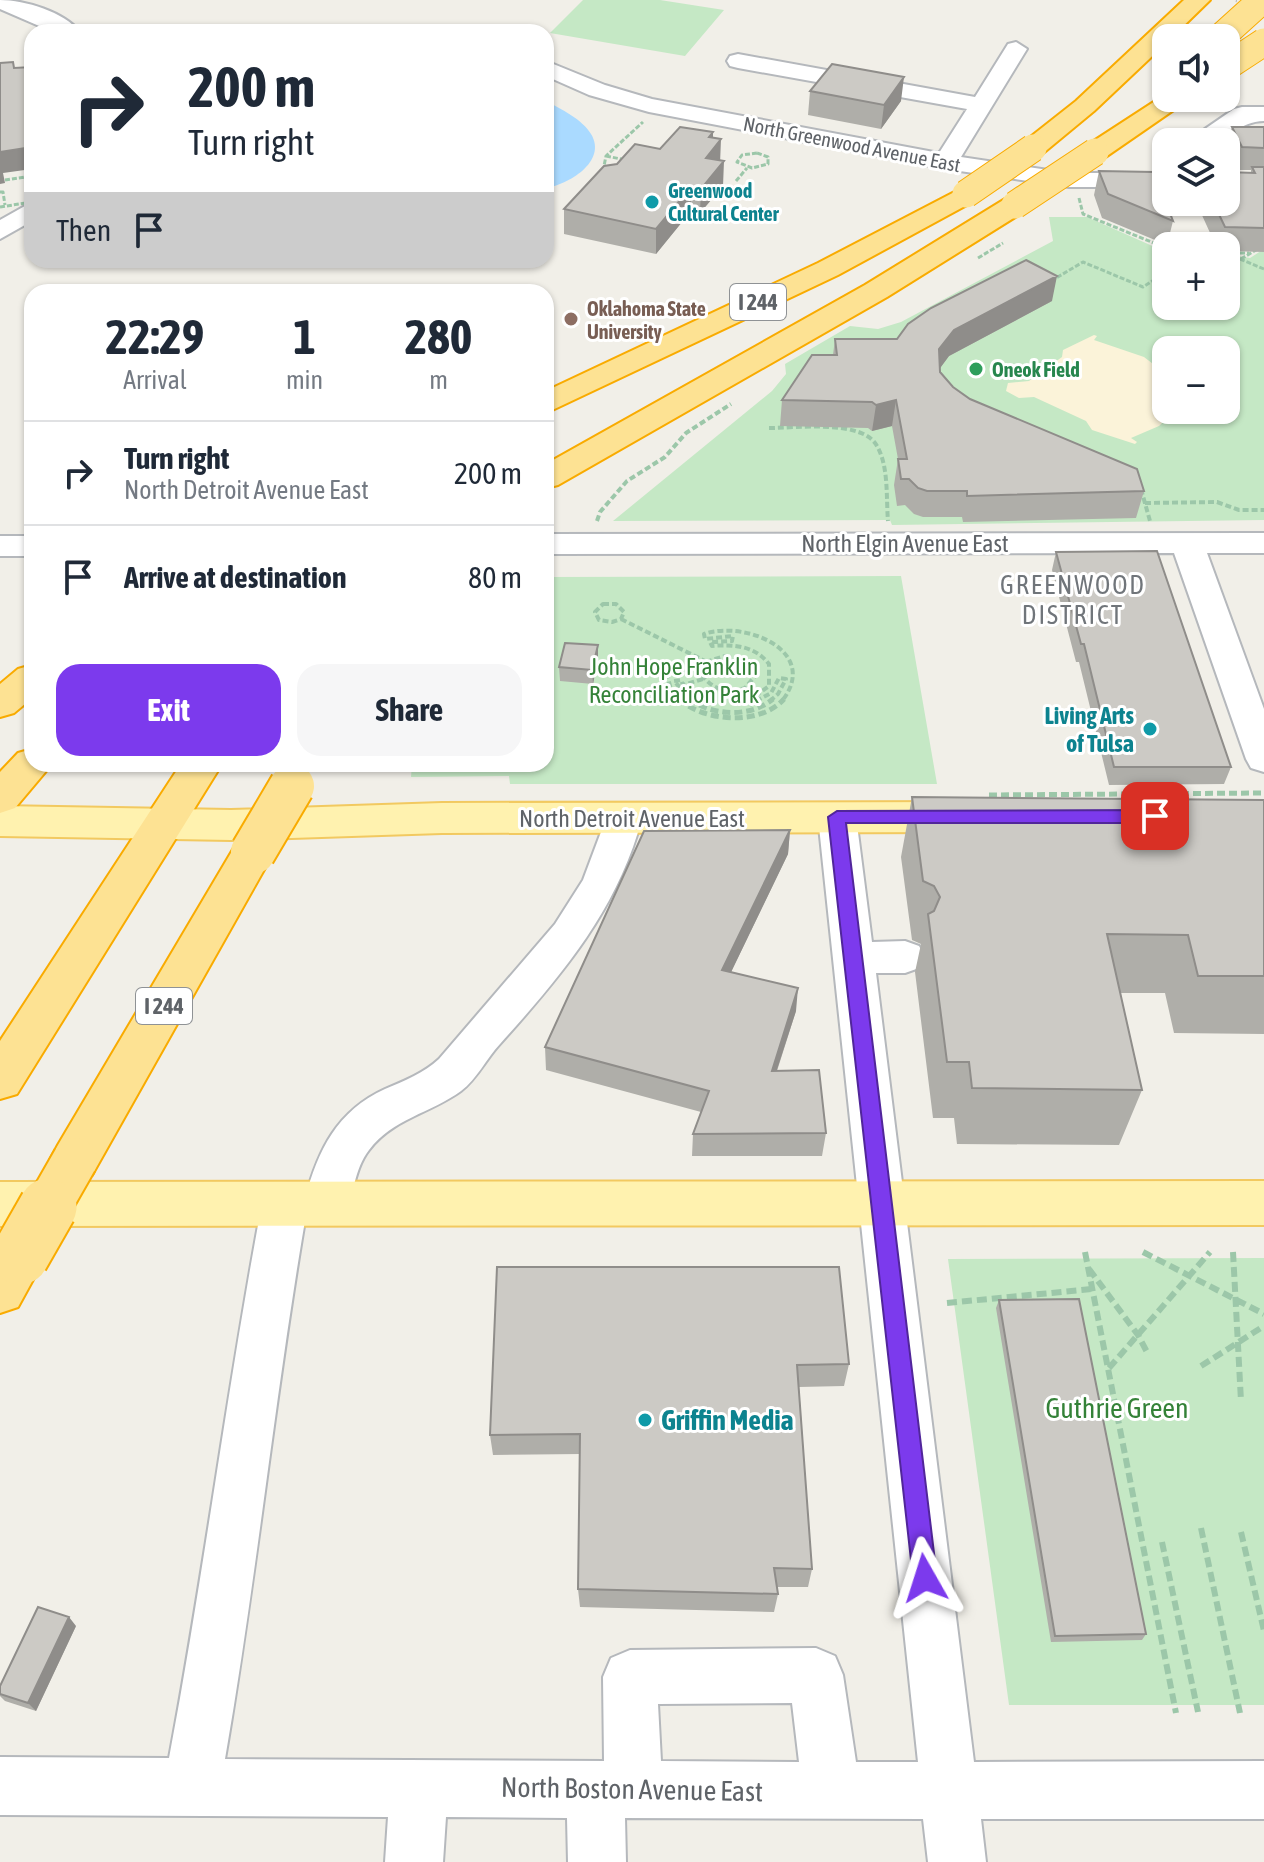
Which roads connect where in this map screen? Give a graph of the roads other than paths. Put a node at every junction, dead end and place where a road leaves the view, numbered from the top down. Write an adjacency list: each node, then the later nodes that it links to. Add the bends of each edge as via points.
1 (1198, 0): 26 (highway, I 244, bridge, via 1085,106 966,194 841,263)
2 (1245, 0): 7 (street)
3 (1262, 0): 6 (highway, bridge)
4 (0, 2): 5 (street)
5 (54, 24)
6 (1235, 24)
7 (1264, 33)
8 (1264, 42): 10 (highway, bridge)
9 (1016, 49): 13 (street)
10 (1240, 58)
11 (738, 61): 13 (street)
12 (554, 71): 21 (street, North Greenwood Avenue East, via 649,105)
13 (983, 105): 21 (street)
14 (1152, 112): 17 (highway)
15 (1156, 112): 17 (highway, I 244)
16 (1264, 114): 18 (street, via 1242,114)
17 (1147, 118): 25 (highway, I 244, bridge, via 876,291)
18 (1225, 128)
19 (1264, 136): 20 (street)
20 (1240, 137)
21 (946, 162): 22 (street, North Greenwood Avenue East, via 1069,180)
22 (1152, 180)
23 (24, 215): 24 (street)
24 (0, 231)
25 (741, 368): 27 (highway); 28 (highway, I 244, via 645,426)
26 (554, 399)
27 (554, 473)
28 (554, 492)
29 (1187, 543): 30 (street, North Elgin Avenue East); 31 (street, North Elgin Avenue East); 35 (street)
30 (1264, 543)
31 (554, 544)
32 (0, 546): 33 (street)
33 (24, 546)
34 (24, 684): 36 (highway)
35 (1251, 684): 37 (street)
36 (0, 704)
37 (1264, 759)
38 (197, 772): 44 (highway)
39 (299, 775): 52 (highway, I 244, bridge)
40 (837, 817): 41 (main road, North Detroit Avenue East); 42 (main road, North Detroit Avenue East); 46 (street)
41 (1001, 817)
42 (623, 818): 44 (main road, North Detroit Avenue East); 50 (street, via 617,847 598,886 554,959 451,1074 364,1123)
43 (0, 821): 44 (main road, North Detroit Avenue East)
44 (161, 825): 47 (highway)
45 (905, 957): 46 (street)
46 (854, 958): 51 (street)
47 (0, 1080)
48 (1264, 1203): 51 (main road)
49 (0, 1204): 50 (main road)
50 (306, 1204): 51 (main road); 54 (street, via 265,1313)
51 (884, 1204): 57 (street)
52 (10, 1273)
53 (0, 1786): 54 (street, North Boston Avenue East)
54 (192, 1787): 55 (street, North Boston Avenue East)
55 (419, 1788): 56 (street, North Boston Avenue East); 60 (street)
56 (615, 1789): 59 (street, North Boston Avenue East); 59 (street, via 630,1677 816,1675); 61 (street)
57 (947, 1789): 58 (street, North Boston Avenue East); 59 (street, North Boston Avenue East); 62 (street)
58 (1264, 1790)
59 (831, 1791)
60 (414, 1862)
61 (597, 1862)
62 (957, 1862)

